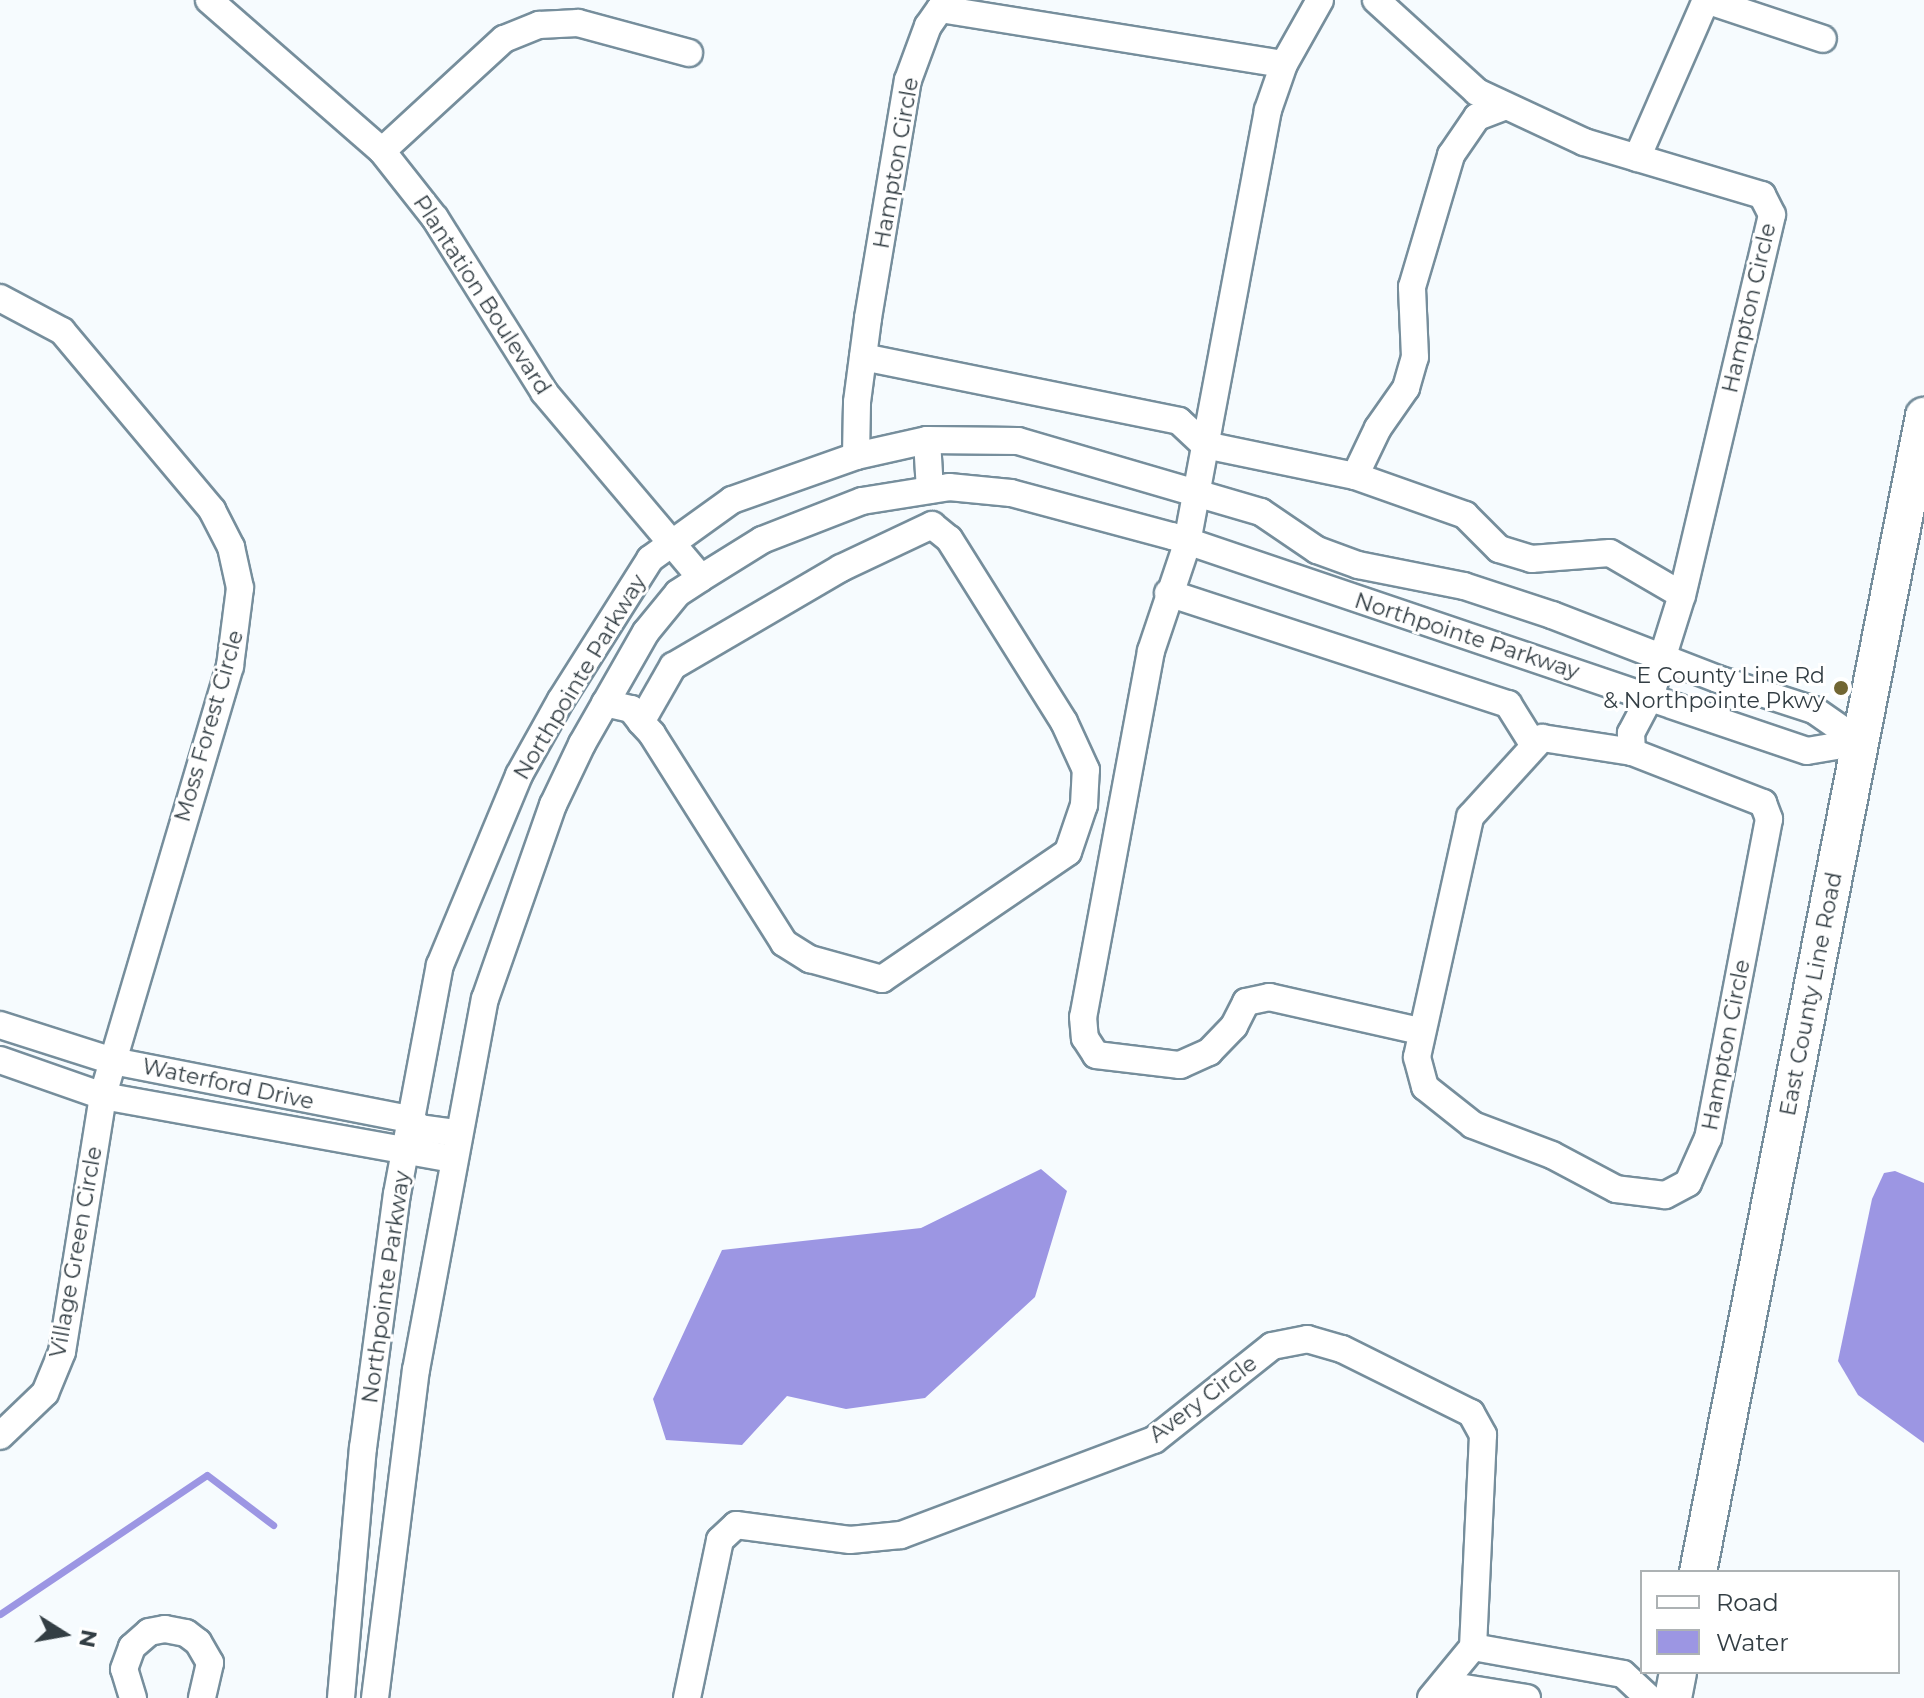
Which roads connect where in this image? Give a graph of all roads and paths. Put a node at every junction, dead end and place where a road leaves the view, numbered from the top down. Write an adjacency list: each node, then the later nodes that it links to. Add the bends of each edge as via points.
1 (209, 0): 9 (street, Plantation Boulevard)
2 (1320, 0): 7 (street)
3 (1376, 0): 8 (street, Hampton Circle, via 1477,92)
4 (1706, 0): 5 (street); 10 (street)
5 (1823, 39)
6 (689, 53): 9 (street, via 578,23 539,25 504,39)
7 (1284, 64): 12 (street, Hampton Circle, via 940,9 908,80); 15 (street, via 1268,110)
8 (1505, 106): 10 (street, Hampton Circle, via 1584,142); 17 (street, via 1477,117 1451,155 1412,287 1415,357 1406,388 1378,428)
9 (382, 151): 20 (street, Plantation Boulevard, via 435,218 544,392)
10 (1637, 158): 24 (street, Hampton Circle, via 1762,195 1772,215)
11 (0, 298): 35 (street, Moss Forest Circle, via 62,331 212,510 231,547 240,588 230,666)
12 (863, 357): 15 (street, via 1179,421); 16 (street, Hampton Circle)
13 (1924, 416): 29 (main road, East County Line Road)
14 (927, 440): 16 (street, Northpointe Parkway); 18 (street, Northpointe Parkway, via 1018,441); 19 (street)
15 (1205, 445): 17 (street); 18 (street)
16 (856, 456): 20 (street, Northpointe Parkway, via 732,500)
17 (1355, 476): 24 (street, via 1465,515 1499,549 1531,559 1610,553)
18 (1197, 489): 21 (street); 25 (street, Northpointe Parkway, via 1261,512 1317,550 1358,565 1464,586)
19 (930, 490): 21 (street, Northpointe Parkway, via 1011,493); 22 (street, Northpointe Parkway, via 862,501 762,540)
20 (671, 543): 22 (street, Plantation Boulevard); 38 (street, Northpointe Parkway, via 650,559 519,775 440,965)
21 (1187, 544): 23 (street); 26 (street, Northpointe Parkway)
22 (701, 578): 27 (street, Northpointe Parkway, via 678,593 646,632)
23 (1168, 593): 30 (street, via 1508,704); 33 (street, via 1114,841 1083,1017 1085,1038 1096,1055 1180,1065 1209,1052 1234,1026 1246,1002 1269,997)
24 (1682, 595): 25 (street, Hampton Circle)
25 (1660, 655): 26 (street, Hampton Circle); 29 (street, Northpointe Parkway, via 1814,710)
26 (1650, 697): 29 (street, Northpointe Parkway, via 1807,751); 31 (street, Hampton Circle, via 1631,733)
27 (605, 703): 28 (street, via 631,709); 40 (street, Northpointe Parkway, via 553,805 510,920 485,999)
28 (641, 722): 28 (street, via 784,943 810,959 882,979 1068,852 1084,805 1086,770 1064,722 949,539 932,525 841,568 673,666)
29 (1860, 742): 44 (main road, East County Line Road)
30 (1533, 744): 31 (street, Hampton Circle, via 1542,738); 33 (street, Hampton Circle, via 1470,817)
31 (1632, 752): 33 (street, Hampton Circle, via 1763,803 1769,819 1708,1138 1688,1183 1665,1195 1616,1189 1552,1155 1473,1125 1425,1087 1417,1057)
32 (2, 1031): 35 (street, Waterford Drive)
33 (1420, 1031)
34 (0, 1060): 36 (street, Waterford Drive)
35 (113, 1061): 36 (street, Moss Forest Circle); 37 (street, Waterford Drive)
36 (103, 1096): 39 (street, Waterford Drive); 43 (street, Village Green Circle, via 62,1352 45,1393)
37 (308, 1101): 38 (street, Waterford Drive); 39 (street)
38 (410, 1119): 40 (street, Waterford Drive, via 420,1128); 41 (street, Northpointe Parkway)
39 (301, 1132): 41 (street, Waterford Drive)
40 (457, 1133): 42 (street, Northpointe Parkway)
41 (404, 1152): 42 (street, Waterford Drive); 45 (street, Northpointe Parkway)
42 (452, 1159): 46 (street, Northpointe Parkway, via 401,1464)
43 (0, 1436)
44 (1698, 1570)
45 (348, 1599): 46 (street); 52 (street, Northpointe Parkway)
46 (387, 1603): 53 (street, Northpointe Parkway)
47 (1473, 1647): 49 (street); 54 (street, Avery Circle, via 1483,1435 1471,1413 1342,1349 1307,1339 1272,1346 1154,1440 901,1535 850,1540 736,1525 720,1540); 56 (street, via 1623,1674)
48 (1678, 1674): 57 (main road)
49 (1438, 1691): 55 (street)
50 (133, 1698): 51 (street, via 124,1669 132,1647 149,1632 165,1629 198,1642 210,1663)
51 (202, 1698)
52 (341, 1698)
53 (375, 1698)
54 (687, 1698)
55 (1527, 1698)
56 (1649, 1698)
57 (1673, 1698)

